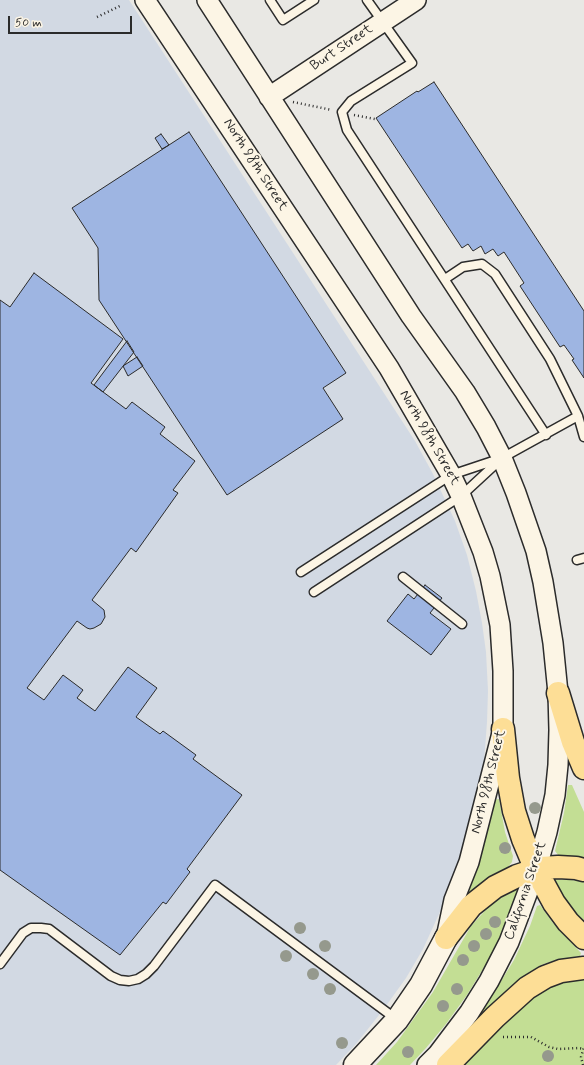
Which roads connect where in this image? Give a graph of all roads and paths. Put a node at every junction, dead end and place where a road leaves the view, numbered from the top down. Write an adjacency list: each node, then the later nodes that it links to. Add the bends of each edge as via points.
1 (145, 0): 16 (street, North 98th Street, via 389,368)
2 (208, 0): 10 (street)
3 (270, 0): 4 (lane, via 283,20)
4 (314, 0)
5 (367, 0): 9 (lane)
6 (416, 0): 9 (street, Burt Street)
7 (120, 6): 8 (path)
8 (96, 17)
9 (382, 21): 10 (street, Burt Street); 11 (lane, via 412,63 351,101 342,112 348,130)
10 (269, 97): 15 (street, via 411,316 465,392)
11 (445, 279): 12 (lane, via 463,267 482,264 495,274 550,359); 13 (lane)
12 (578, 416): 13 (lane); 14 (lane)
13 (546, 434): 15 (lane)
14 (584, 437)
15 (502, 458): 16 (lane); 17 (lane); 22 (street, via 526,520 539,566 551,628)
16 (451, 475): 17 (street, North 98th Street); 18 (lane)
17 (462, 496): 20 (lane); 23 (street, North 98th Street, via 478,538 496,602 503,671)
18 (301, 572)
19 (402, 577): 21 (lane)
20 (314, 592)
21 (462, 624)
22 (558, 693): 24 (highway); 25 (street, California Street, via 558,765 555,795)
23 (503, 729): 25 (highway, via 514,811); 27 (street, North 98th Street, via 469,862 454,900)
24 (584, 768)
25 (536, 870): 26 (highway, via 558,867); 27 (highway, via 517,876 482,896); 28 (highway, via 554,903); 35 (street, California Street, via 509,942 489,981 465,1019)
26 (584, 870)
27 (446, 938): 31 (main road, via 421,985)
28 (584, 938)
29 (0, 964): 31 (lane, via 23,933 31,928 41,928 49,929 111,976 120,980 138,979 154,966 215,885)
30 (584, 968): 36 (highway, via 561,971 527,988)
31 (397, 1020): 34 (main road)
32 (500, 1036): 33 (path, via 530,1037 554,1048)
33 (584, 1048): 37 (path, via 581,1057)
34 (355, 1065)
35 (427, 1065)
36 (448, 1065)
37 (583, 1065)

